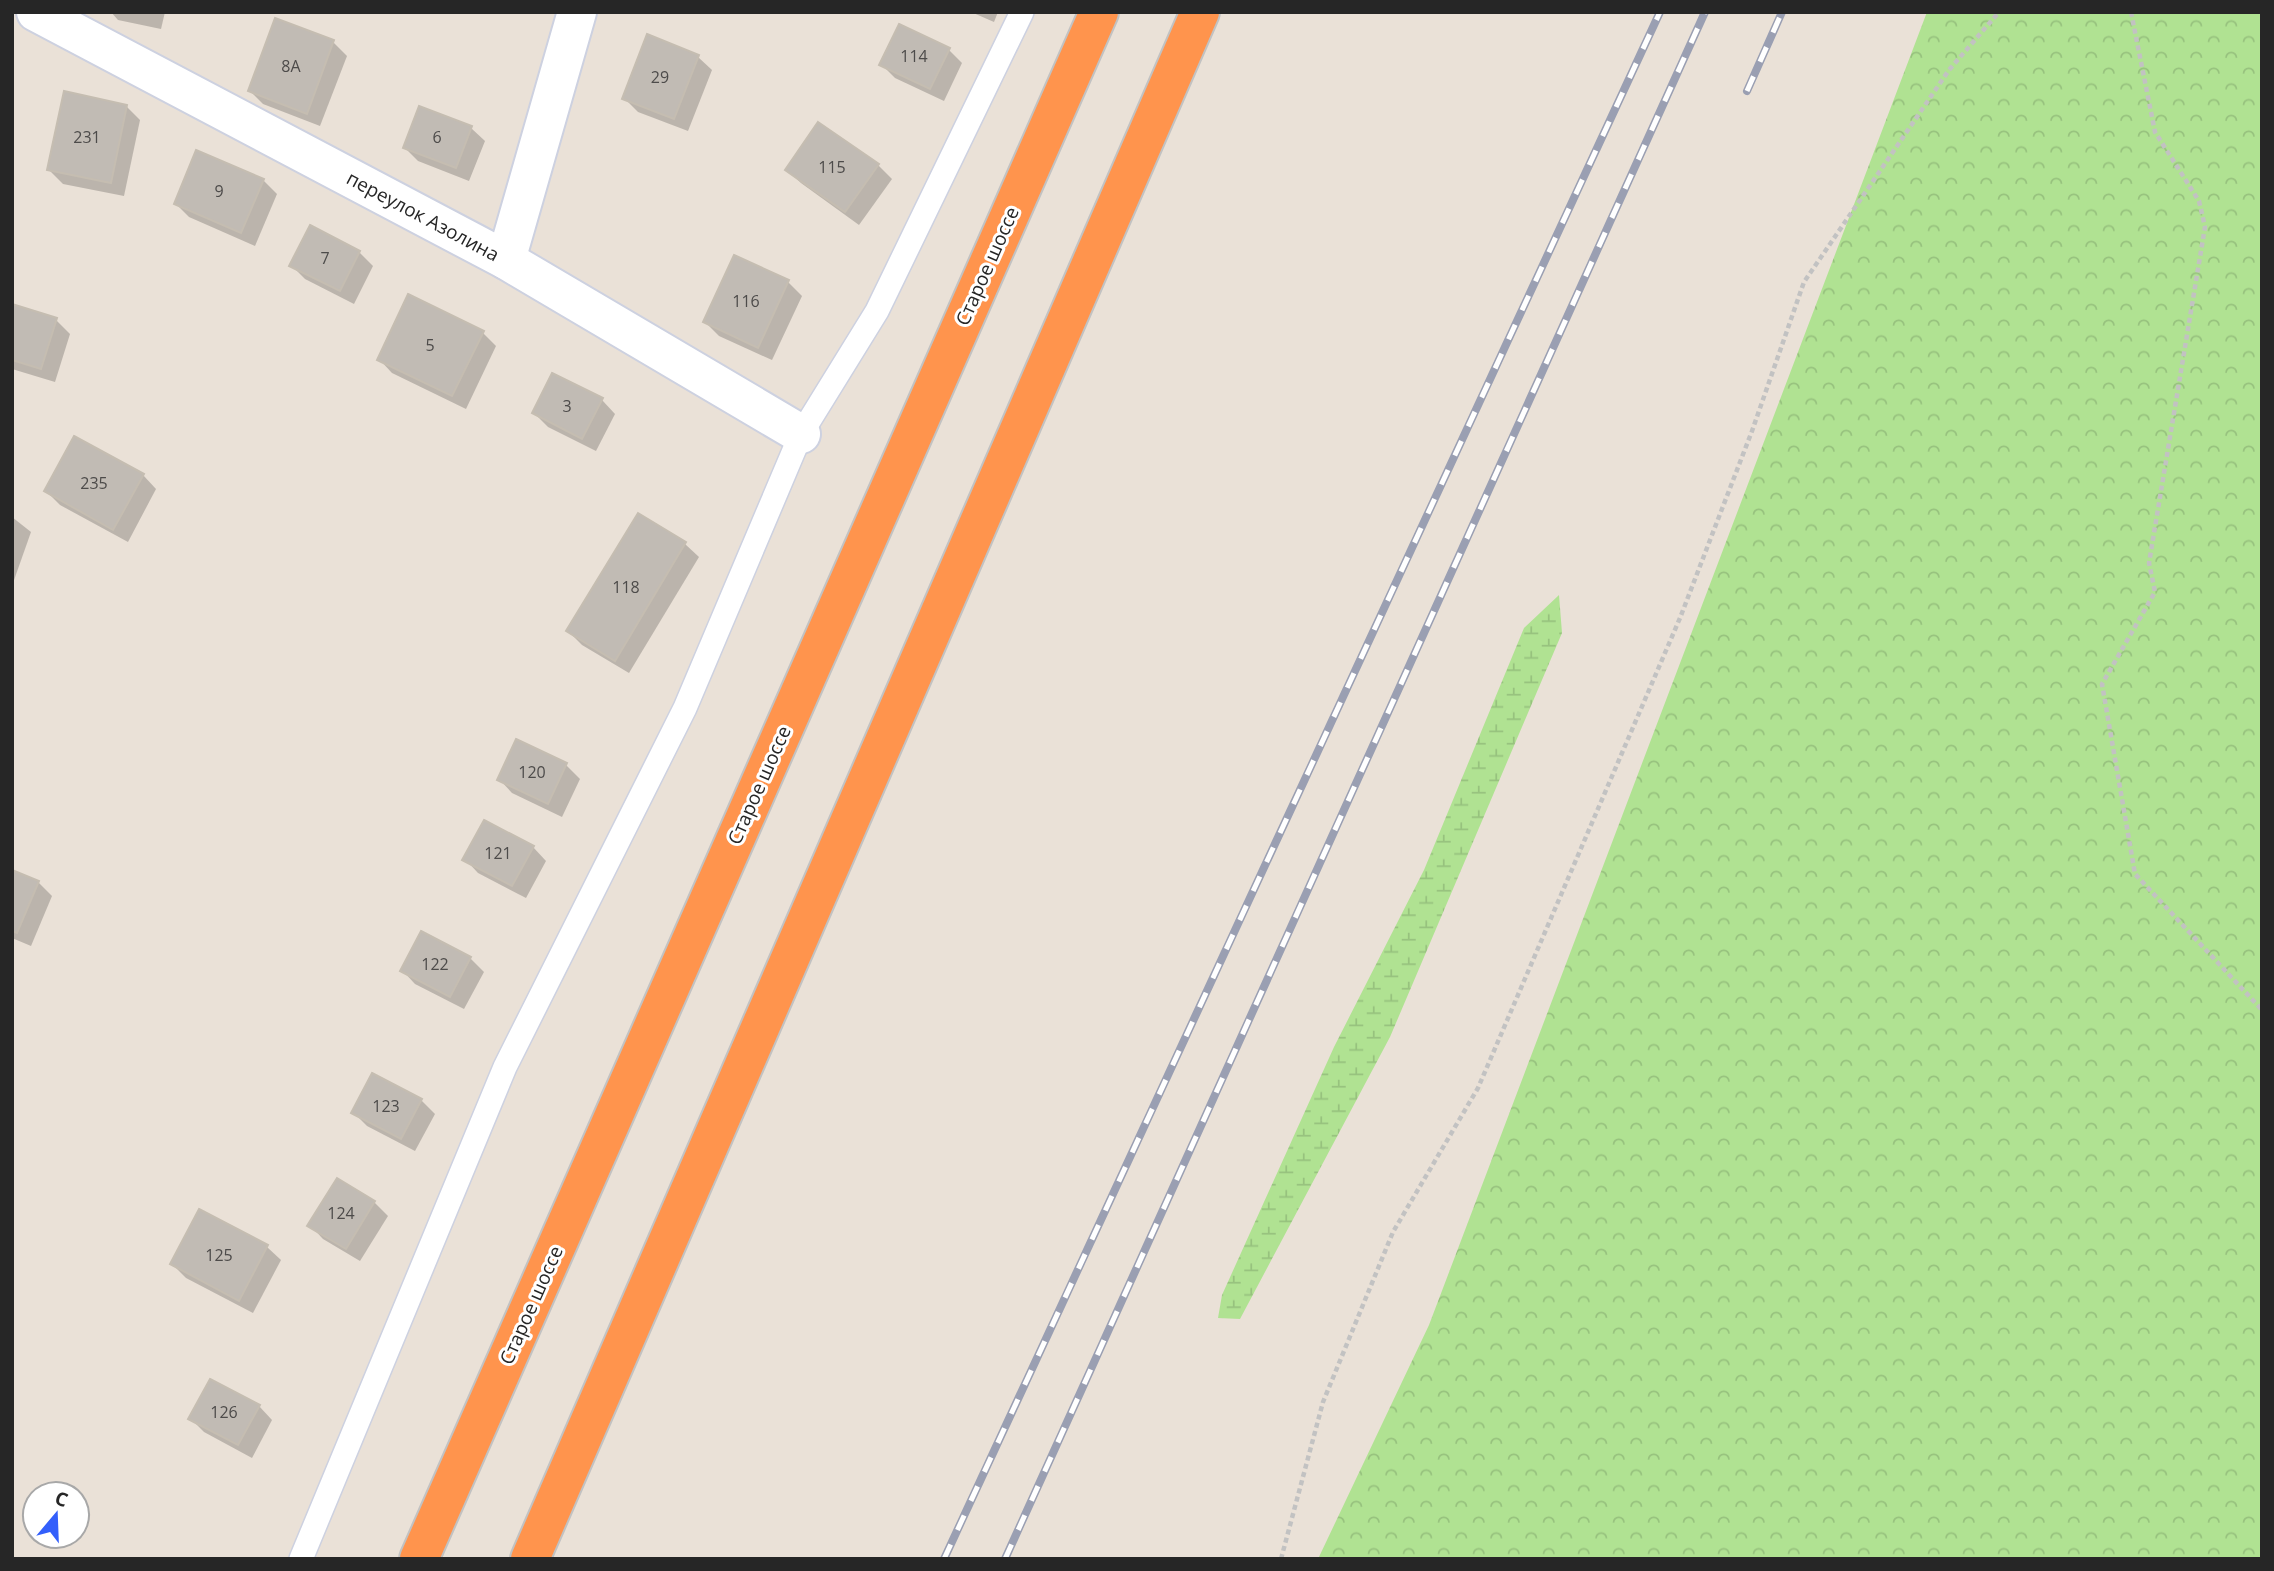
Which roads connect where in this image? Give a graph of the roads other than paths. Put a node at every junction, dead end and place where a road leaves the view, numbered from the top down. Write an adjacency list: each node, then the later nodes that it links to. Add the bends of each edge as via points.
1 (36, 12): 6 (street, переулок Азолина)
2 (577, 12): 6 (street)
3 (1022, 12): 7 (lane, via 877,311)
4 (1099, 12): 9 (highway, Старое шоссе)
5 (1200, 12): 10 (highway)
6 (506, 260): 7 (street, переулок Азолина)
7 (801, 434): 8 (lane, via 685,708 505,1067)
8 (301, 1559)
9 (419, 1559)
10 (530, 1559)

